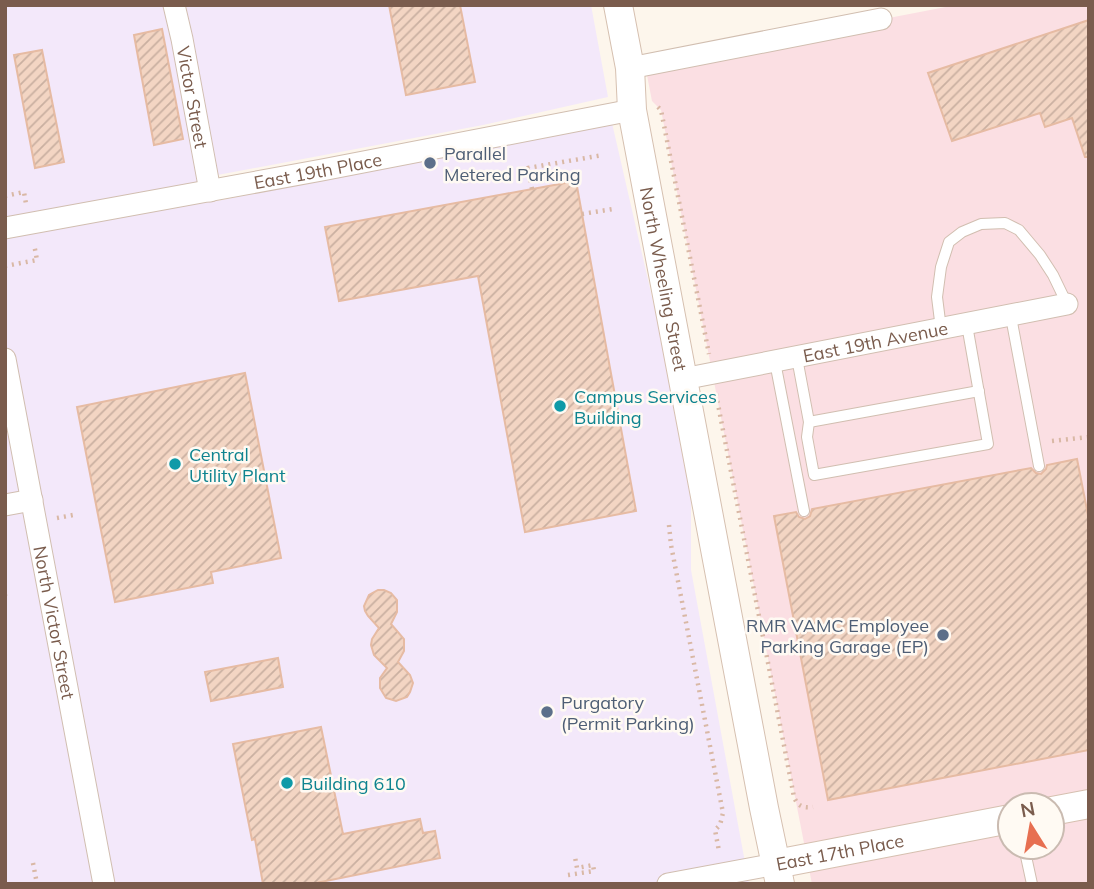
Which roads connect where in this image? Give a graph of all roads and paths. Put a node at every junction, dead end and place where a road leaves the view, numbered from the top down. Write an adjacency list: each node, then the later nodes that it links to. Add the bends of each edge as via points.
1 (174, 5): 8 (street, Victor Street)
2 (618, 5): 4 (street, North Wheeling Street)
3 (881, 19): 4 (street)
4 (638, 66): 5 (street, North Wheeling Street); 23 (path, via 652,101 661,110)
5 (632, 110): 8 (street, East 19th Place); 24 (street, North Wheeling Street)
6 (603, 155): 7 (path, via 528,168)
7 (533, 189)
8 (210, 191): 13 (street, East 19th Place)
9 (24, 192): 10 (path)
10 (5, 196)
11 (613, 209): 12 (path)
12 (582, 214)
13 (5, 228)
14 (37, 260): 15 (path)
15 (5, 266)
16 (1067, 304): 17 (street, East 19th Avenue); 19 (lane, via 1041,255 1019,230 1005,223 981,224 949,242 937,297)
17 (1010, 317): 18 (street, East 19th Avenue); 28 (lane)
18 (967, 325): 19 (street, East 19th Avenue); 25 (lane)
19 (941, 329): 20 (street, East 19th Avenue)
20 (797, 358): 22 (street, East 19th Avenue); 26 (lane)
21 (5, 359): 30 (street, North Victor Street)
22 (775, 362): 23 (street, East 19th Avenue); 32 (lane)
23 (712, 374): 24 (street, East 19th Avenue); 35 (path, via 794,797 801,806)
24 (683, 379): 42 (street, North Wheeling Street)
25 (979, 391): 26 (lane); 26 (lane, via 988,443 814,475)
26 (808, 422)
27 (1089, 437): 28 (path)
28 (1035, 444): 29 (lane)
29 (1039, 466)
30 (32, 500): 31 (street); 45 (street, North Victor Street)
31 (5, 505)
32 (804, 511)
33 (669, 524): 38 (path, via 723,813 715,830)
34 (1089, 804): 36 (street)
35 (813, 807)
36 (1066, 808)
37 (996, 822): 42 (street, East 17th Place)
38 (719, 851)
39 (575, 858): 43 (path, via 577,868 593,865 594,871)
40 (1027, 861): 47 (lane)
41 (33, 863): 44 (path)
42 (778, 874): 46 (street, East 17th Place)
43 (568, 875)
44 (37, 884)
45 (104, 884)
46 (668, 884)
47 (1032, 884)

